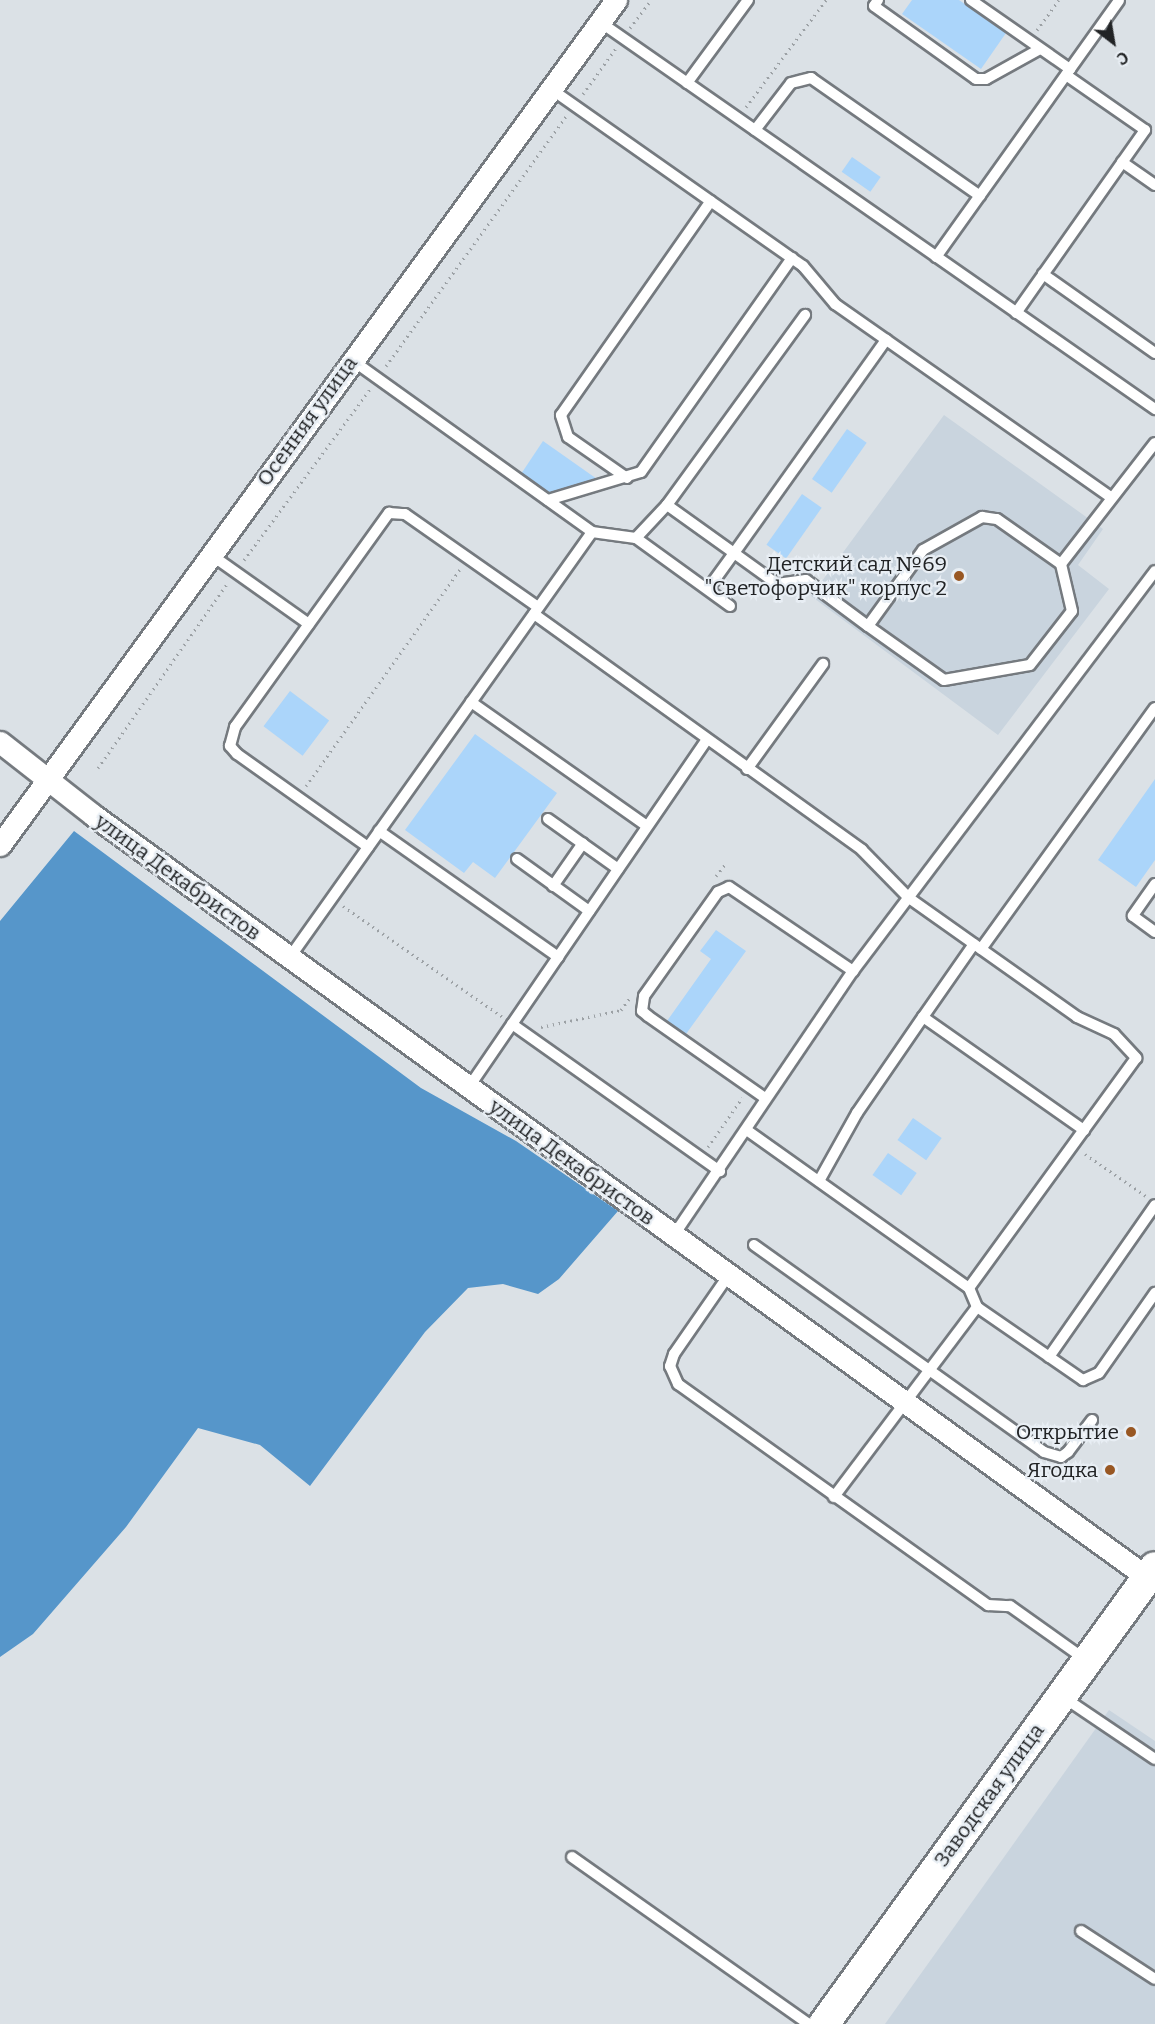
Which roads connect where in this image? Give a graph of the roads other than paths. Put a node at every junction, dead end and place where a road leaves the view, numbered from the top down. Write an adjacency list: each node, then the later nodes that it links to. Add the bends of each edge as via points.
1 (616, 0): 6 (street, Осенняя улица)
2 (748, 0): 9 (lane)
3 (971, 0): 7 (lane)
4 (1119, 0): 8 (lane)
5 (872, 2): 7 (lane, via 976,79 986,79)
6 (600, 22): 9 (lane); 10 (street, Осенняя улица)
7 (1040, 49): 8 (lane)
8 (1068, 72): 12 (lane, via 1145,130); 14 (lane)
9 (687, 83): 11 (lane)
10 (551, 89): 15 (lane); 23 (street, Осенняя улица)
11 (755, 130): 14 (lane, via 791,83 811,78); 16 (lane)
12 (1122, 162): 13 (lane); 18 (lane)
13 (1155, 185)
14 (980, 196): 16 (lane)
15 (711, 201): 17 (lane); 26 (lane, via 561,415 568,437)
16 (936, 257): 19 (lane)
17 (792, 258): 21 (lane, via 835,304); 26 (lane, via 641,472)
18 (1043, 274): 19 (lane); 22 (lane)
19 (1016, 313): 24 (lane)
20 (805, 315): 29 (lane)
21 (886, 340): 27 (lane); 32 (lane)
22 (1155, 353)
23 (352, 360): 28 (lane); 33 (street, Осенняя улица)
24 (1155, 409)
25 (1154, 446): 27 (lane)
26 (627, 478): 28 (lane)
27 (1111, 497): 34 (lane)
28 (548, 500): 30 (lane)
29 (666, 505): 31 (lane); 32 (lane)
30 (592, 532): 31 (lane); 38 (lane)
31 (636, 538): 36 (lane)
32 (734, 553): 36 (lane); 40 (lane, via 777,584 806,580)
33 (210, 554): 39 (lane); 47 (street, Осенняя улица)
34 (1061, 564): 40 (lane, via 997,519 975,519 923,550); 40 (lane, via 1072,611 1029,665 944,680)
35 (1155, 571): 58 (lane)
36 (708, 590): 37 (lane)
37 (730, 606)
38 (536, 610): 39 (lane, via 405,514 389,513); 42 (lane); 44 (lane)
39 (309, 624): 53 (lane, via 230,737 237,754)
40 (868, 626)
41 (823, 664): 46 (lane)
42 (471, 702): 49 (lane); 50 (lane)
43 (1155, 708): 61 (lane)
44 (707, 740): 46 (lane); 49 (lane)
45 (0, 742): 47 (street, улица Декабристов)
46 (747, 769): 58 (lane, via 862,850)
47 (47, 778): 52 (street, Осенняя улица); 62 (street, улица Декабристов)
48 (548, 819): 51 (lane)
49 (647, 826): 55 (lane)
50 (379, 831): 53 (lane); 63 (lane)
51 (583, 843): 55 (lane); 57 (lane)
52 (0, 845)
53 (368, 847): 62 (lane)
54 (517, 859): 57 (lane)
55 (618, 869): 59 (lane)
56 (1155, 884): 60 (lane, via 1133,916)
57 (553, 886): 59 (lane)
58 (909, 898): 61 (lane); 64 (lane)
59 (589, 911): 63 (lane)
60 (1155, 932)
61 (977, 947): 65 (lane); 69 (lane, via 1133,1048 1136,1058)
62 (290, 957): 67 (street, улица Декабристов)
63 (558, 957): 66 (lane)
64 (853, 971): 68 (lane); 68 (lane, via 729,886 718,892 644,996 642,1011)
65 (923, 1017): 69 (lane); 72 (lane, via 857,1113)
66 (512, 1024): 67 (lane); 71 (lane)
67 (469, 1087): 74 (street, улица Декабристов)
68 (765, 1098): 70 (lane)
69 (1084, 1130): 77 (lane)
70 (748, 1131): 71 (lane); 72 (lane)
71 (720, 1171): 74 (lane)
72 (819, 1181): 77 (lane)
73 (1155, 1203): 80 (lane)
74 (674, 1235): 76 (street, улица Декабристов)
75 (754, 1245): 81 (lane)
76 (728, 1276): 82 (street, улица Декабристов); 84 (lane, via 674,1354 673,1375)
77 (969, 1288): 79 (lane)
78 (1155, 1293): 80 (lane, via 1092,1378 1083,1380)
79 (976, 1307): 80 (lane); 81 (lane)
80 (1049, 1357)
81 (932, 1371): 82 (lane); 83 (lane, via 1053,1456 1068,1452)
82 (907, 1404): 84 (lane); 85 (street, улица Декабристов)
83 (1092, 1420)
84 (834, 1497): 86 (lane, via 988,1605 1010,1606)
85 (1151, 1572): 86 (street, Заводская улица)
86 (1087, 1660): 87 (street, Заводская улица)
87 (1061, 1695): 88 (lane); 93 (street, Заводская улица)
88 (1155, 1759)
89 (572, 1857): 92 (lane)
90 (1081, 1931): 91 (lane)
91 (1155, 1979)
92 (809, 2024)
93 (824, 2024)

